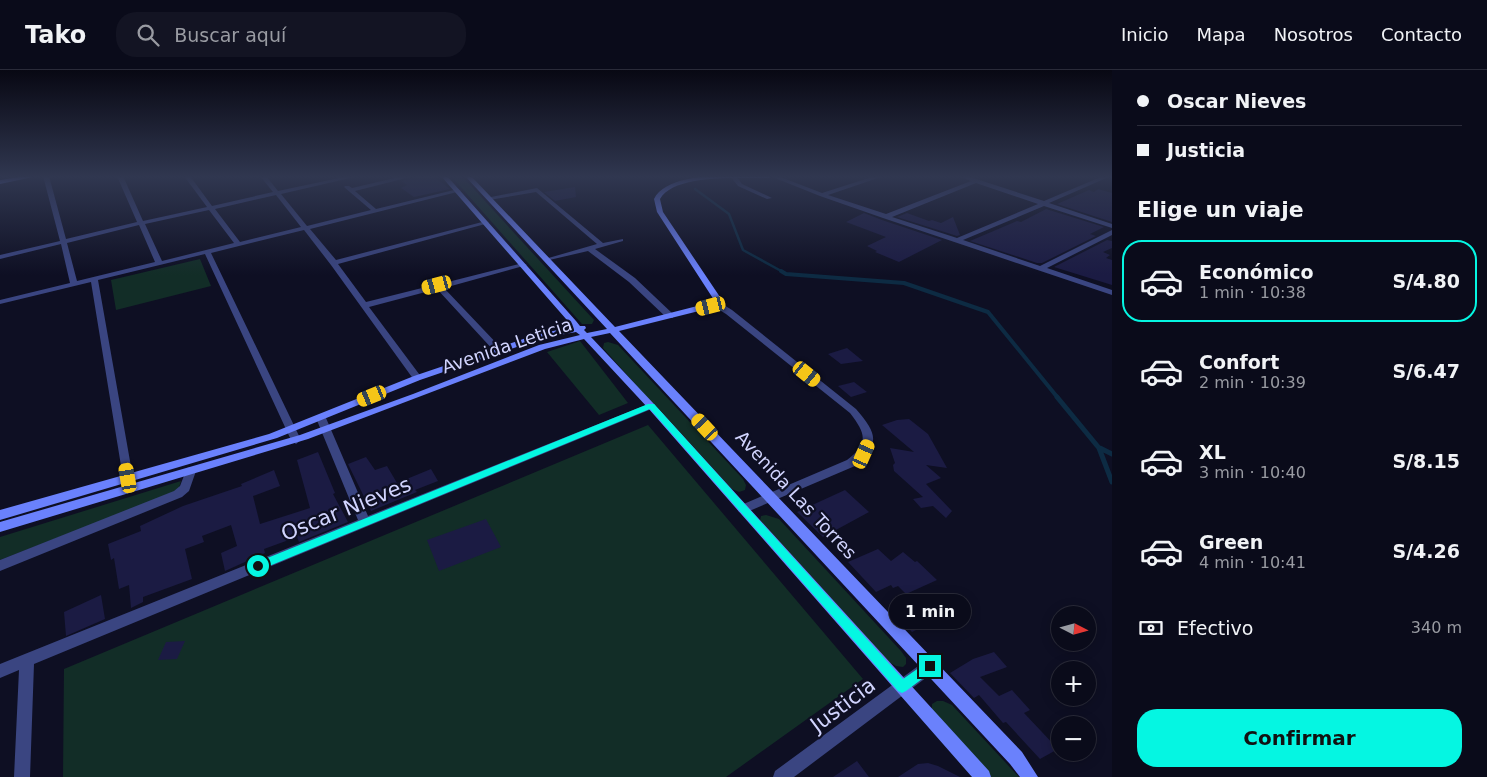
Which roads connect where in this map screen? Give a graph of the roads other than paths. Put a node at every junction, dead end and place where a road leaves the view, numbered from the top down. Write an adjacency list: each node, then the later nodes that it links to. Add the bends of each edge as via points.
1 (55, 209): 24 (street)
2 (135, 209): 18 (street)
3 (203, 209): 18 (street)
4 (213, 209): 26 (street)
5 (290, 209): 21 (street)
6 (373, 209): 16 (street)
7 (383, 209): 16 (street)
8 (474, 209): 19 (street)
9 (499, 209): 31 (street, Avenida Las Torres)
10 (559, 209): 27 (street)
11 (659, 209): 41 (street, via 718,300)
12 (860, 209): 17 (street)
13 (904, 209): 17 (street)
14 (1030, 209): 25 (street)
15 (1062, 209): 20 (street)
16 (375, 211): 21 (street)
17 (884, 217): 25 (street)
18 (141, 222): 24 (street); 32 (street)
19 (486, 223): 33 (street); 34 (street)
20 (1112, 226)
21 (306, 228): 26 (street); 33 (street)
22 (1112, 232): 35 (street)
23 (621, 240): 27 (street)
24 (63, 241): 30 (street); 37 (street)
25 (956, 241): 35 (street)
26 (238, 244): 29 (street)
27 (602, 245): 28 (street)
28 (590, 248): 31 (street); 43 (street, via 632,280)
29 (207, 252): 32 (street); 50 (street)
30 (0, 257)
31 (547, 260): 44 (street, Avenida Las Torres)
32 (159, 263): 36 (street)
33 (334, 264): 42 (street)
34 (523, 265): 38 (street); 45 (street)
35 (1040, 269): 39 (street)
36 (94, 279): 37 (street); 54 (street)
37 (74, 283): 40 (street)
38 (437, 285): 42 (street); 46 (street)
39 (1112, 293)
40 (0, 302)
41 (716, 304): 43 (street, Avenida Leticia); 55 (street, via 853,411 865,425 870,441 864,454 851,463)
42 (366, 305): 47 (street)
43 (670, 316): 44 (street, Avenida Leticia)
44 (613, 330): 45 (street, Avenida Leticia); 55 (street, Avenida Las Torres)
45 (582, 332): 46 (street, Avenida Leticia, via 541,336); 48 (street); 51 (street, Avenida Leticia)
46 (498, 350): 47 (street, Avenida Leticia)
47 (418, 378): 49 (street, Avenida Leticia)
48 (651, 406): 56 (street); 58 (street, Oscar Nieves)
49 (321, 418): 50 (street, Avenida Leticia); 51 (street)
50 (292, 430): 52 (street); 54 (street, Avenida Leticia)
51 (326, 430): 52 (street, Avenida Leticia); 58 (street)
52 (296, 440): 53 (street, Avenida Leticia)
53 (190, 470): 59 (street, Avenida Leticia); 60 (street, via 184,488 178,494)
54 (128, 478): 57 (street, Avenida Leticia)
55 (770, 497): 56 (street); 62 (street, Avenida Las Torres)
56 (743, 509): 64 (street)
57 (0, 515)
58 (365, 522): 61 (street, Oscar Nieves)
59 (0, 527)
60 (0, 566)
61 (27, 660): 63 (street, Oscar Nieves); 65 (street)
62 (930, 666): 64 (street, Justicia); 68 (street, Avenida Las Torres)
63 (0, 671)
64 (902, 687): 66 (street, Justicia); 67 (street)
65 (22, 777)
66 (781, 777)
67 (983, 777)
68 (1030, 777)

